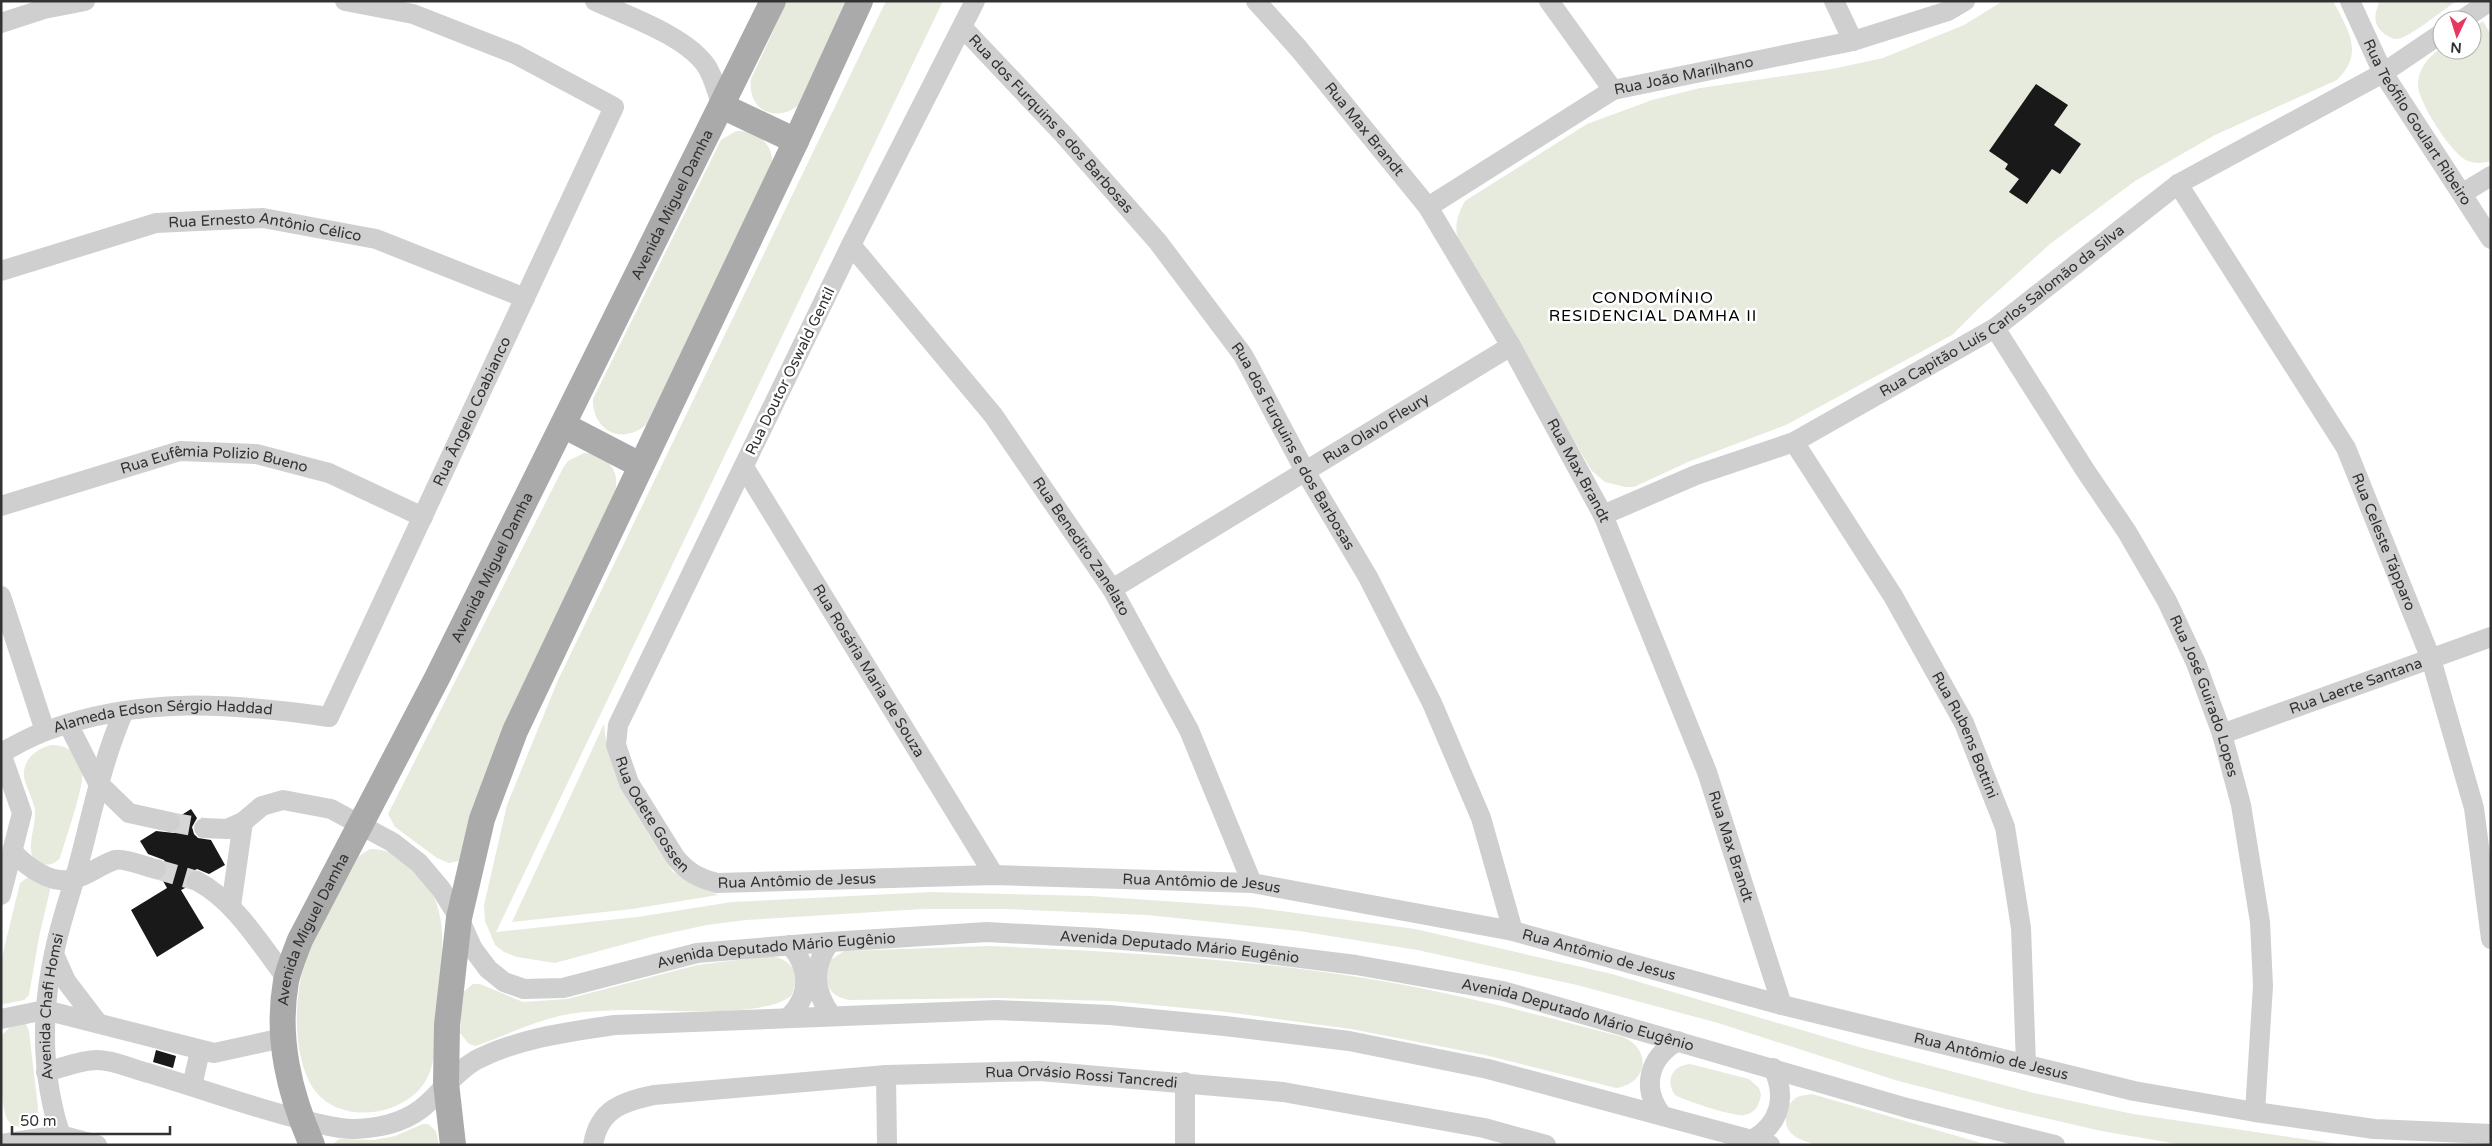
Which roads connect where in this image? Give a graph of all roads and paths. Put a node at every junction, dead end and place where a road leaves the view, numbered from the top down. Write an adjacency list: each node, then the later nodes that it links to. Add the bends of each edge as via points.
1 (85, 1): 14 (street)
2 (345, 1): 29 (street, Rua Ângelo Coabianco, via 413,14 507,50 614,107)
3 (595, 1): 20 (street, via 675,40 698,56 712,78)
4 (773, 1): 20 (main road, Avenida Miguel Damha)
5 (860, 1): 21 (main road)
6 (975, 1): 15 (street, Rua Doutor Oswald Gentil)
7 (1256, 1): 25 (street, Rua Max Brandt)
8 (1549, 1): 19 (street)
9 (1834, 1): 17 (street)
10 (1965, 1): 17 (street, Rua João Marilhano, via 1948,11)
11 (2350, 1): 18 (street, Rua Teófilo Goulart Ribeiro)
12 (2490, 1): 13 (street)
13 (2477, 10)
14 (1, 23)
15 (963, 28): 27 (street, Rua Doutor Oswald Gentil); 36 (street, Rua dos Furquins e dos Barbosas, via 1063,134 1158,242 1243,356)
16 (2432, 40): 18 (street, Rua Capitão Luís Carlos Salomão da Silva)
17 (1853, 41): 19 (street, Rua João Marilhano)
18 (2383, 73): 23 (street, Rua Capitão Luís Carlos Salomão da Silva); 24 (street, Rua Teófilo Goulart Ribeiro)
19 (1613, 90): 25 (street, Rua João Marilhano)
20 (722, 106): 21 (main road); 32 (main road, Avenida Miguel Damha)
21 (796, 141): 34 (main road)
22 (2491, 176): 24 (street)
23 (2178, 184): 30 (street, Rua Capitão Luís Carlos Salomão da Silva); 43 (street, Rua Celeste Tápparo, via 2346,448)
24 (2463, 193): 26 (street, Rua Teófilo Goulart Ribeiro)
25 (1428, 207): 31 (street, Rua Max Brandt)
26 (2491, 239)
27 (851, 246): 35 (street, Rua Doutor Oswald Gentil); 40 (street, Rua Benedito Zanelato, via 993,415)
28 (1, 271): 29 (street, Rua Ernesto Antônio Célico, via 156,223 263,218 376,239)
29 (526, 298): 39 (street, Rua Ângelo Coabianco)
30 (1995, 328): 33 (street, Rua Capitão Luís Carlos Salomão da Silva); 48 (street, Rua José Guirado Lopes, via 2127,532 2166,601 2196,663)
31 (1511, 346): 36 (street, Rua Olavo Fleury); 38 (street, Rua Max Brandt)
32 (563, 425): 34 (main road); 54 (main road, Avenida Miguel Damha)
33 (1794, 442): 38 (street, Rua Capitão Luís Carlos Salomão da Silva, via 1696,475); 81 (street, Rua Rubens Bottini, via 1893,596 1964,723 2005,828 2021,928)
34 (640, 465): 65 (main road, via 515,731 482,819)
35 (744, 467): 49 (street, Rua Doutor Oswald Gentil, via 618,725); 58 (street, Rua Rosária Maria de Souza)
36 (1305, 471): 40 (street, Rua Olavo Fleury); 66 (street, Rua dos Furquins e dos Barbosas, via 1368,577 1432,703 1481,818)
37 (1, 506): 39 (street, Rua Eufêmia Polizio Bueno, via 180,451 256,454 329,473)
38 (1603, 515): 72 (street, Rua Max Brandt, via 1708,772)
39 (423, 517): 45 (street, Rua Ângelo Coabianco)
40 (1112, 589): 62 (street, Rua Benedito Zanelato, via 1189,730)
41 (1, 596): 47 (street)
42 (2491, 638): 43 (street, Rua Laerte Santana)
43 (2431, 659): 48 (street, Rua Laerte Santana); 67 (street, Rua Celeste Tápparo, via 2474,808)
44 (124, 711): 45 (street, Alameda Edson Sérgio Haddad, via 171,704 262,707); 46 (street, Alameda Edson Sérgio Haddad); 51 (street, Avenida Chafi Homsi, via 109,744)
45 (329, 717)
46 (68, 724): 47 (street, Alameda Edson Sérgio Haddad); 51 (street)
47 (45, 731): 50 (street, Alameda Edson Sérgio Haddad)
48 (2222, 734): 88 (street, Rua José Guirado Lopes, via 2241,805 2260,922 2263,986)
49 (616, 745): 59 (street, Rua Odete Gossen, via 628,783 675,856)
50 (1, 753): 56 (street, via 22,813)
51 (98, 783): 52 (street, via 130,814); 60 (street, Avenida Chafi Homsi)
52 (170, 822)
53 (243, 822): 54 (street, Avenida Deputado Mário Eugênio, via 262,806 283,800 331,809); 55 (street, via 227,829); 64 (street)
54 (361, 825): 65 (street, Avenida Deputado Mário Eugênio, via 392,842 419,863 442,889); 71 (main road, Avenida Miguel Damha, via 304,932)
55 (204, 828)
56 (13, 852): 60 (street, via 40,874 57,879); 63 (street)
57 (156, 869): 60 (street, via 117,859)
58 (994, 875): 59 (street, Rua Antômio de Jesus, via 717,883); 62 (street, Rua Antômio de Jesus)
59 (697, 878)
60 (75, 879): 70 (street, Avenida Chafi Homsi)
61 (197, 881): 64 (street, via 216,891)
62 (1252, 883): 66 (street, Rua Antômio de Jesus)
63 (1, 895)
64 (231, 906): 71 (street)
65 (459, 918): 69 (street, Avenida Deputado Mário Eugênio, via 473,949 488,969 504,982 524,988 563,988 697,953); 86 (main road, via 447,1025)
66 (1513, 931): 72 (street, Rua Antômio de Jesus)
67 (2491, 939)
68 (830, 942): 69 (street, Avenida Deputado Mário Eugênio); 74 (street, via 819,959 816,980); 79 (street, Avenida Deputado Mário Eugênio, via 987,932 1238,950 1356,965 1503,991)
69 (790, 945): 75 (street, via 802,963 806,984 801,1002)
70 (54, 954): 73 (street, Avenida Chafi Homsi); 77 (street, via 66,980)
71 (287, 979): 78 (main road, Avenida Miguel Damha, via 282,1012)
72 (1782, 1005): 81 (street, Rua Antômio de Jesus)
73 (45, 1010): 76 (street); 77 (street); 83 (street, Avenida Chafi Homsi)
74 (831, 1015): 75 (street); 89 (street, via 997,1010 1110,1014 1235,1027 1349,1041 1488,1069)
75 (789, 1017): 86 (street, via 615,1025 545,1037 508,1047 475,1061)
76 (1, 1019)
77 (98, 1023): 80 (street)
78 (283, 1038): 80 (street, via 214,1053); 90 (main road, Avenida Miguel Damha, via 286,1066)
79 (1678, 1041): 82 (street, Avenida Deputado Mário Eugênio); 89 (street, via 1660,1054 1650,1072 1650,1095)
80 (200, 1051): 87 (street)
81 (2026, 1064): 88 (street, Rua Antômio de Jesus, via 2134,1091)
82 (1773, 1068): 94 (street, via 1781,1089 1778,1110); 103 (street, Avenida Deputado Mário Eugênio, via 1906,1108)
83 (46, 1072): 87 (street, via 98,1060); 93 (street, Avenida Chafi Homsi)
84 (886, 1074): 85 (street, Rua Orvásio Rossi Tancredi, via 1040,1071); 99 (street, Rua Orvásio Rossi Tancredi, via 654,1095 626,1101 601,1121); 100 (street)
85 (1184, 1082): 92 (street, Rua Orvásio Rossi Tancredi, via 1283,1092); 101 (street)
86 (446, 1084): 90 (street, via 428,1104 405,1119 380,1127 353,1130); 98 (main road)
87 (192, 1086): 90 (street, via 262,1110)
88 (2255, 1112): 91 (street, Rua Antômio de Jesus, via 2374,1129)
89 (1660, 1114): 94 (street)
90 (301, 1119): 97 (main road, Avenida Miguel Damha)
91 (2491, 1134)
92 (1483, 1136): 102 (street, Rua Orvásio Rossi Tancredi)
93 (62, 1140): 95 (street); 96 (street)
94 (1761, 1142)
95 (1, 1144)
96 (97, 1145)
97 (312, 1145)
98 (452, 1145)
99 (594, 1145)
100 (887, 1145)
101 (1185, 1145)
102 (1546, 1145)
103 (2055, 1145)

